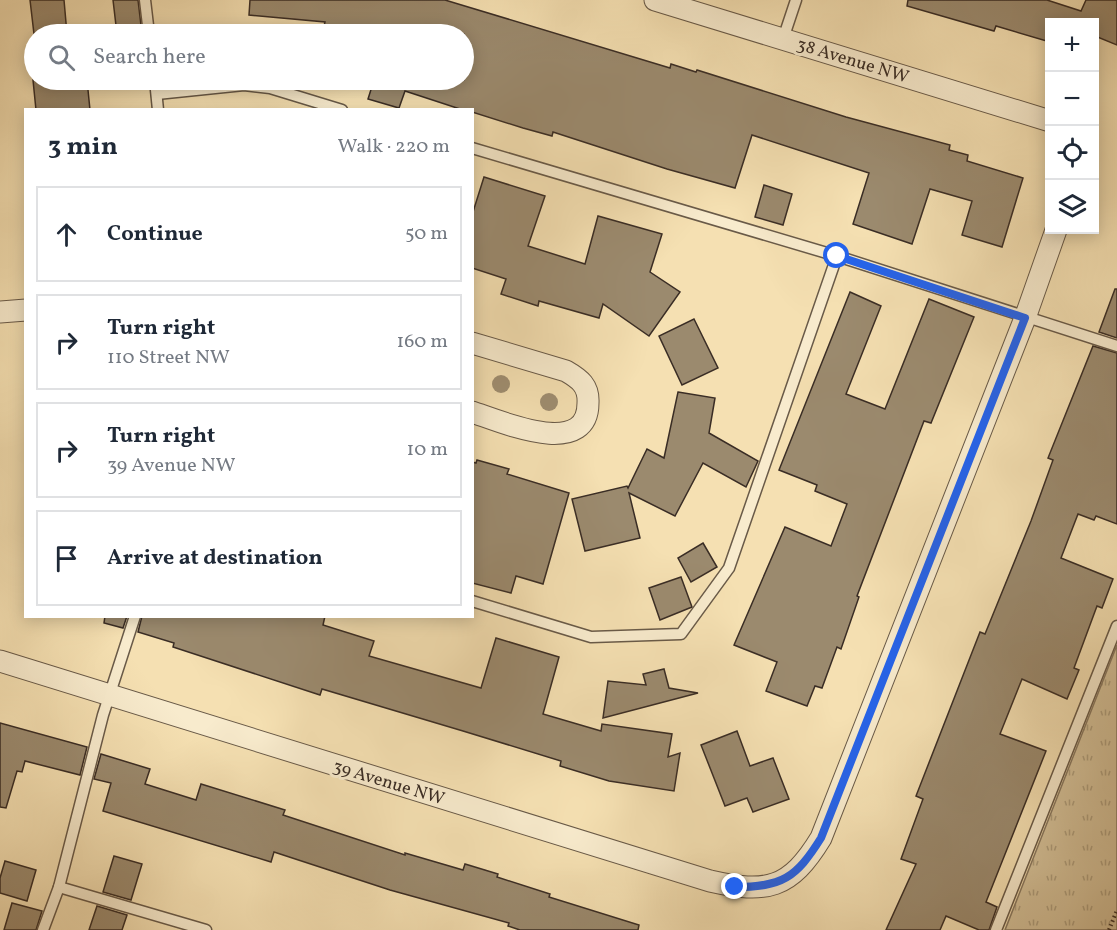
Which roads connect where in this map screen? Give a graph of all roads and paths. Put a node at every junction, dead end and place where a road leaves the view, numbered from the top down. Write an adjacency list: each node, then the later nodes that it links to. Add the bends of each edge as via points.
1 (145, 0): 4 (lane)
2 (655, 0): 5 (street, 38 Avenue NW)
3 (796, 0): 5 (lane)
4 (148, 24)
5 (783, 39): 12 (street, 38 Avenue NW)
6 (156, 90): 9 (lane)
7 (196, 90): 9 (lane)
8 (277, 90): 11 (lane)
9 (157, 94): 10 (lane)
10 (158, 108)
11 (335, 108)
12 (1045, 119)
13 (474, 149): 15 (lane)
14 (1055, 234): 18 (street)
15 (837, 256): 18 (lane); 22 (lane, via 729,568 681,634 591,637)
16 (24, 310): 17 (street)
17 (0, 312)
18 (1025, 318): 20 (lane); 26 (street, 39 Avenue NW, via 821,838 802,865 781,883 735,887 710,881)
19 (474, 344): 21 (street, via 566,371 580,379 588,402 583,421 565,434 550,435)
20 (1117, 346)
21 (474, 413)
22 (474, 602)
23 (134, 618): 26 (lane)
24 (1117, 626): 31 (lane)
25 (0, 661): 26 (street, 39 Avenue NW)
26 (109, 695): 27 (lane)
27 (58, 887): 29 (lane); 30 (lane)
28 (1117, 910): 32 (path)
29 (43, 930)
30 (206, 930)
31 (996, 930)
32 (1109, 930)

